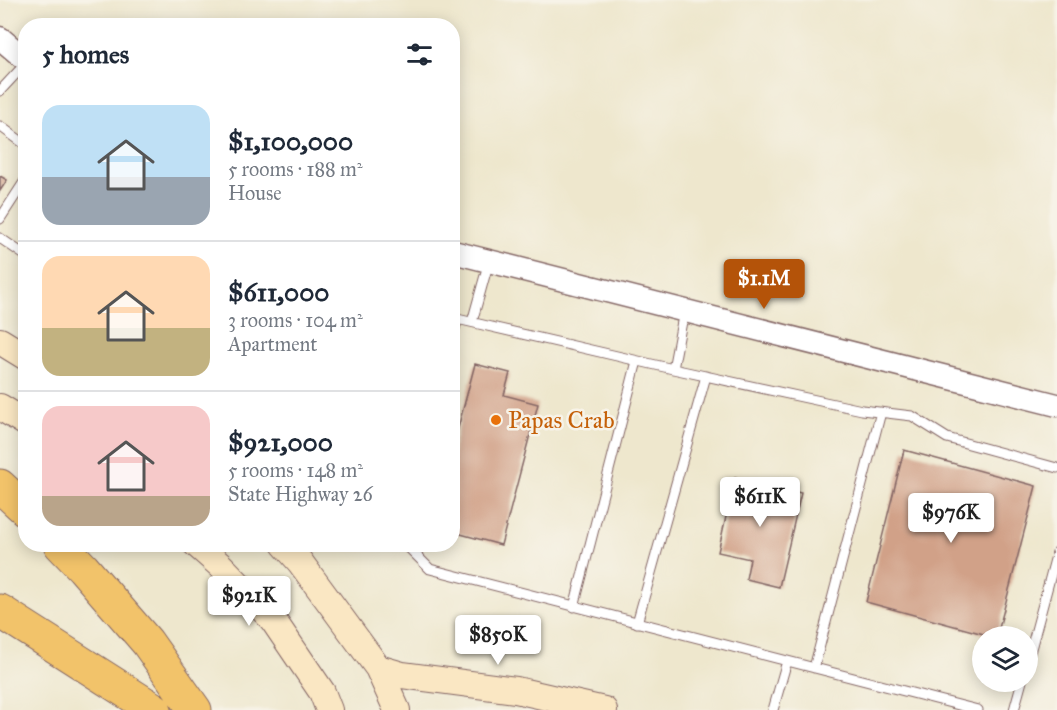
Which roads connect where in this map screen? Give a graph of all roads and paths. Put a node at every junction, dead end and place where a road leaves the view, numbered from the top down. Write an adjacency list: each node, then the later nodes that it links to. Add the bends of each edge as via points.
1 (0, 38): 2 (street)
2 (18, 54)
3 (18, 70): 4 (lane)
4 (0, 91)
5 (0, 126): 6 (lane)
6 (18, 139)
7 (18, 191): 8 (lane)
8 (0, 219)
9 (0, 238): 10 (lane)
10 (18, 250)
11 (460, 254): 12 (street)
12 (489, 261): 13 (street); 15 (lane)
13 (684, 311): 19 (lane); 21 (street)
14 (460, 319): 15 (lane)
15 (472, 322): 18 (lane)
16 (0, 340): 17 (main road)
17 (18, 352)
18 (638, 361): 19 (lane); 33 (lane)
19 (673, 369): 20 (lane)
20 (706, 376): 23 (lane); 35 (lane)
21 (1057, 405)
22 (0, 407): 24 (main road)
23 (881, 412): 25 (lane, via 912,416 947,438); 39 (lane)
24 (18, 418)
25 (1057, 468)
26 (0, 486): 27 (highway)
27 (18, 503)
28 (68, 552): 42 (highway, via 147,642)
29 (205, 552): 43 (main road, via 273,620 322,692)
30 (291, 552): 38 (main road)
31 (413, 552): 33 (lane, via 430,569)
32 (1057, 552): 36 (lane)
33 (574, 607): 35 (lane)
34 (0, 610): 41 (highway)
35 (637, 623): 37 (lane)
36 (1037, 626)
37 (786, 661): 39 (lane); 46 (lane)
38 (378, 668): 44 (main road); 45 (main road, via 402,675 516,690)
39 (814, 668): 47 (lane)
40 (1019, 692): 48 (lane)
41 (155, 710)
42 (195, 710)
43 (329, 710)
44 (397, 710)
45 (604, 710)
46 (773, 710)
47 (978, 710)
48 (1014, 710)

